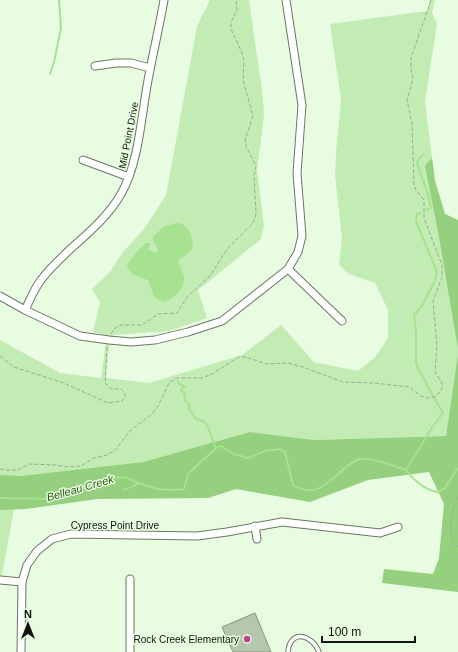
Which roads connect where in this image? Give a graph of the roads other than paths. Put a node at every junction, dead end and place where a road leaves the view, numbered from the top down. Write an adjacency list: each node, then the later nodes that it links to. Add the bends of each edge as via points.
1 (164, 0): 4 (street, Mid Point Drive)
2 (286, 0): 7 (street, via 302,105 297,174 302,236 298,252)
3 (95, 66): 4 (street, via 131,63)
4 (150, 68): 6 (street, Mid Point Drive)
5 (83, 160): 6 (street)
6 (129, 177): 9 (street, Mid Point Drive, via 112,208 40,281)
7 (288, 269): 9 (street, via 222,321 155,340 131,342 89,338 71,333); 10 (street)
8 (0, 296): 9 (street)
9 (25, 310)
10 (342, 321)
11 (255, 526): 12 (street, Cypress Point Drive, via 282,522 380,533); 13 (street); 16 (street, Cypress Point Drive, via 197,536 71,534 52,539 37,551 27,565)
12 (398, 527)
13 (257, 539)
14 (130, 579): 18 (street)
15 (0, 580): 16 (street)
16 (22, 582): 17 (street, Cypress Point Drive)
17 (21, 652)
18 (130, 652)
19 (288, 652): 20 (lane, via 293,640 301,636 309,638)
20 (319, 652)

